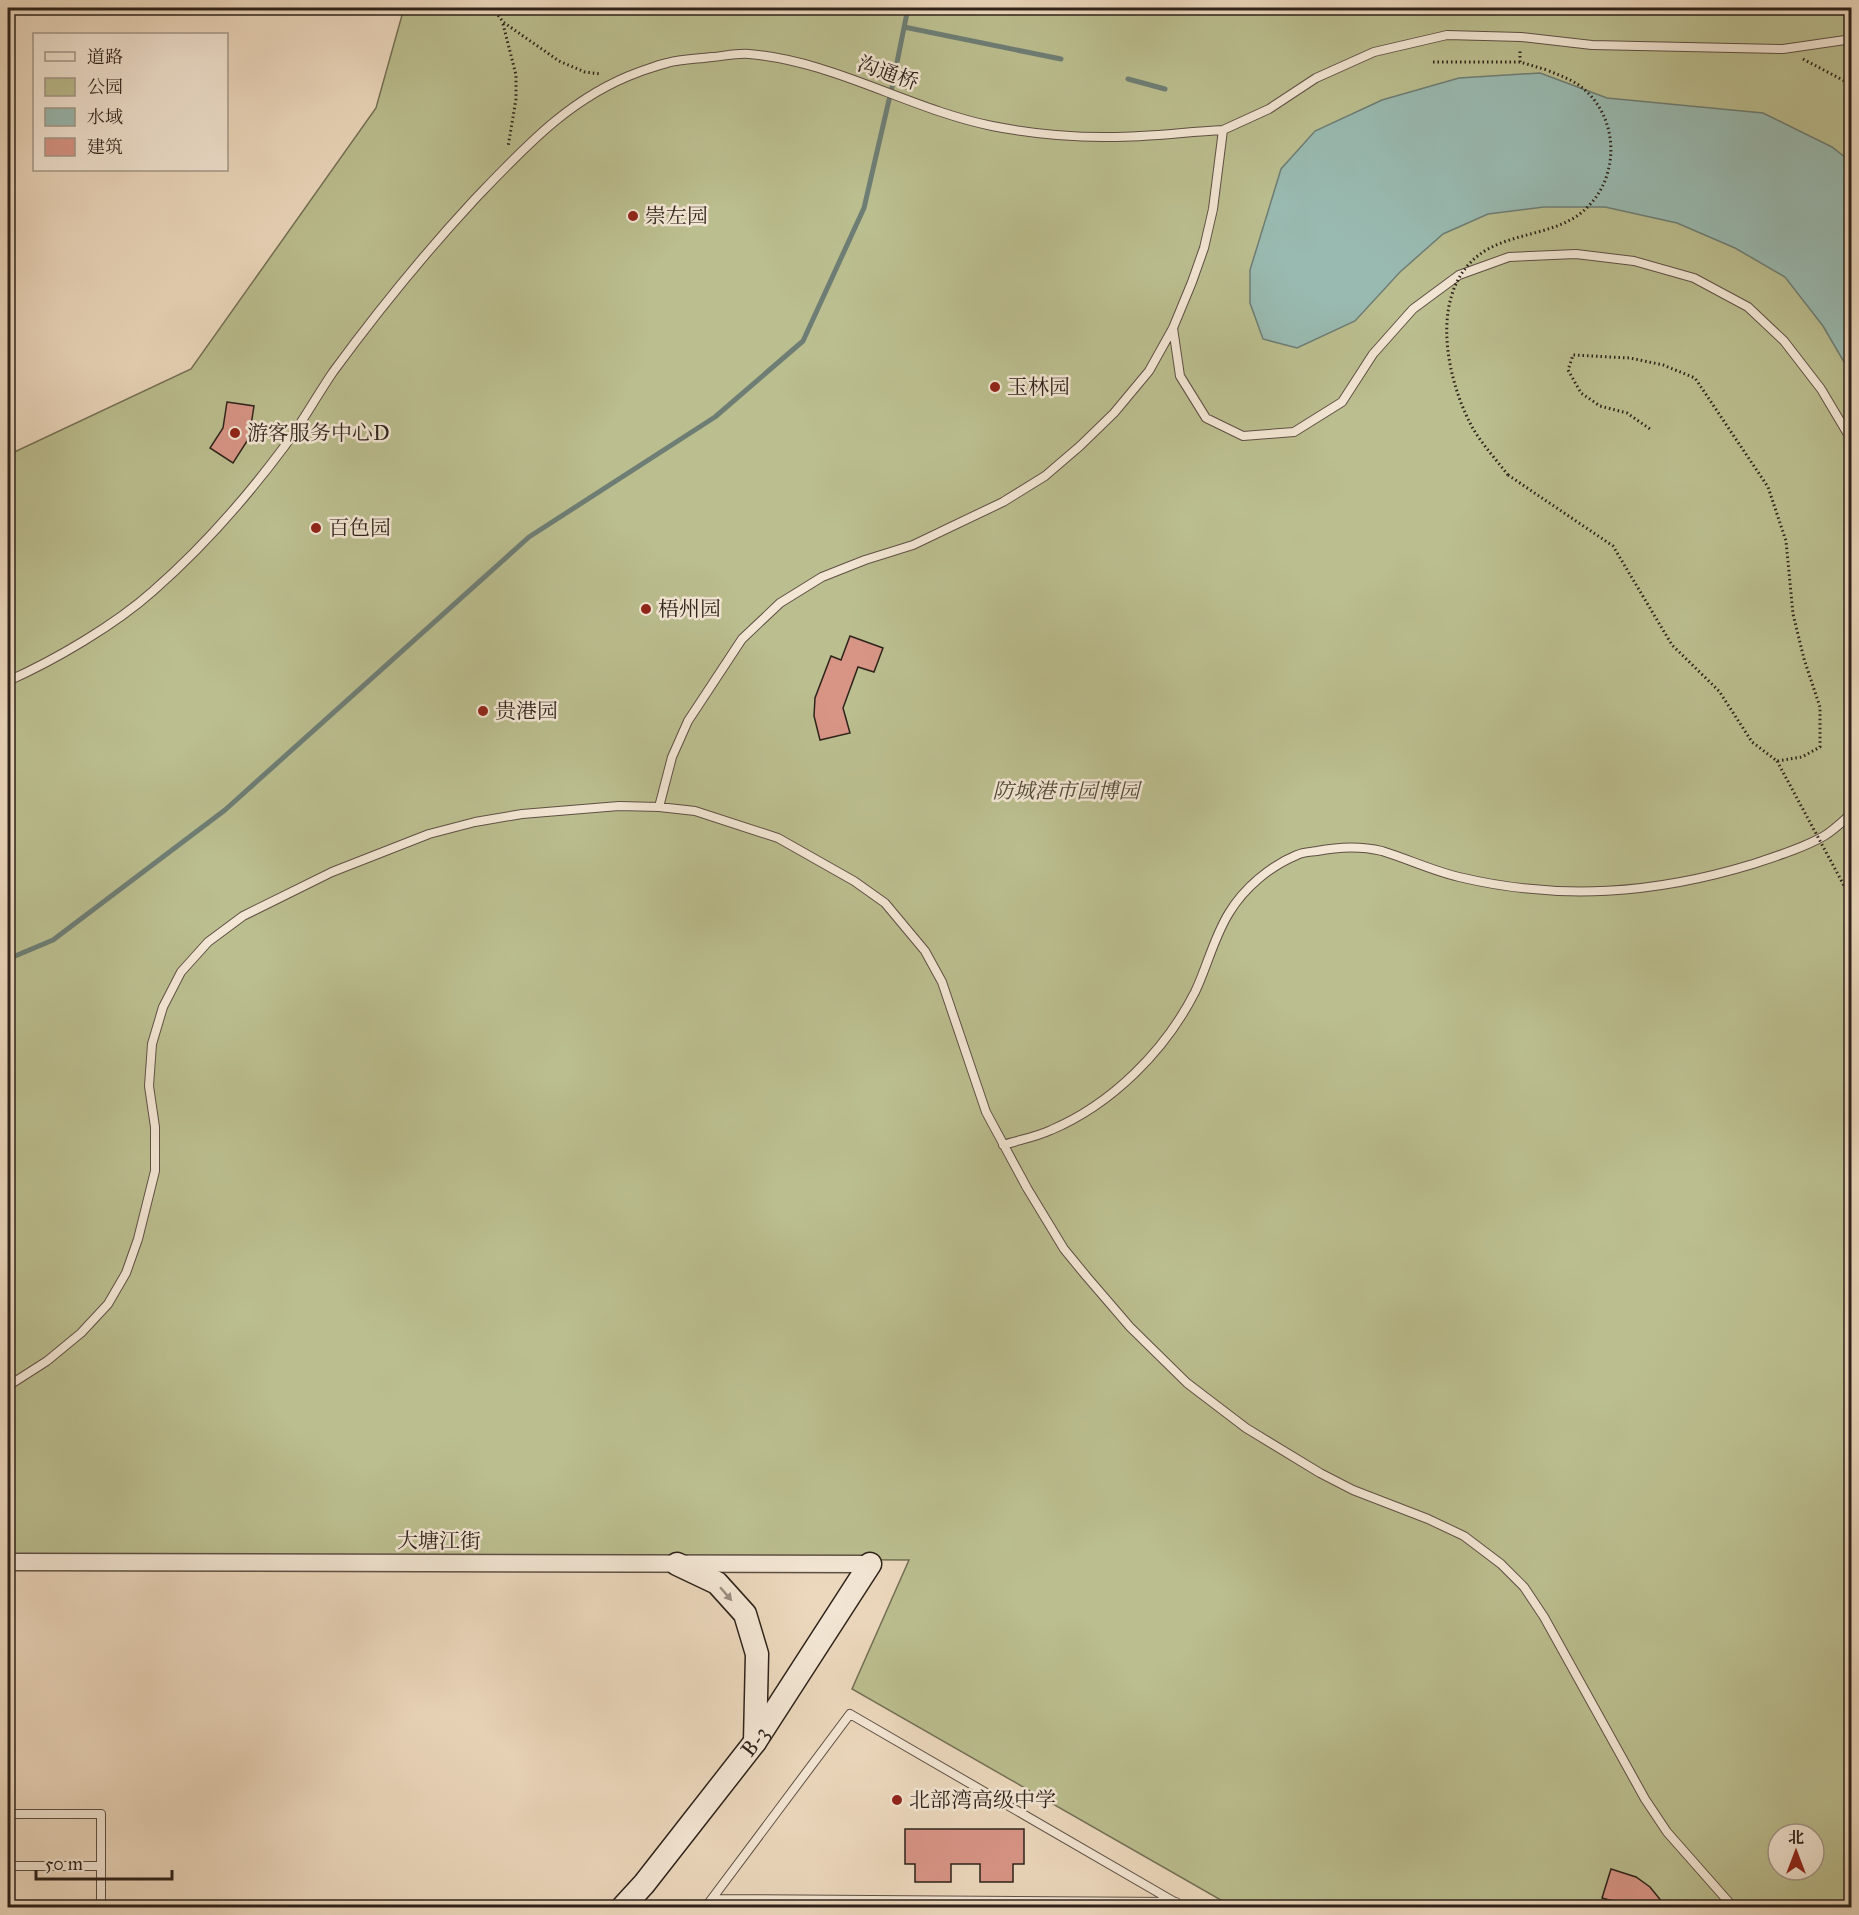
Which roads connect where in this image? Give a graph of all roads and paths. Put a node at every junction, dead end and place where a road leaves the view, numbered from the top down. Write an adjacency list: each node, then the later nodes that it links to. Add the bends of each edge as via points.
1 (494, 8): 2 (path)
2 (503, 22): 6 (path, via 559,62 585,72); 9 (path, via 516,75 516,99)
3 (1851, 39): 4 (lane)
4 (1782, 50): 7 (path); 8 (lane, via 1592,45 1521,37 1447,35 1374,52 1316,78 1269,109)
5 (1432, 62): 14 (path, bridge, via 1520,62 1547,70 1580,85 1598,104 1608,123 1612,149 1609,172 1598,194 1581,213 1485,250 1459,279 1446,321 1453,379 1470,424 1508,475 1613,546 1672,645 1719,690 1752,742)
6 (627, 77): 8 (lane, 沟通桥, via 666,63 745,54 819,68 1001,127 1104,138); 9 (lane, 沟通桥, via 585,99 520,151)
7 (1851, 85)
8 (1223, 130): 10 (lane, via 1204,248)
9 (504, 170): 13 (lane, 沟通桥, via 384,305 285,446 187,559 151,593 114,620 75,646)
10 (1173, 328): 12 (lane, via 1180,376 1206,418 1243,436 1294,432 1342,402 1373,354 1413,309 1459,275 1509,257 1576,255 1634,261 1694,278 1748,307 1790,349 1821,389); 15 (lane, via 1149,371 1114,413 1045,476 1003,502 913,545 822,577 772,610 742,639 688,721 672,757)
11 (1650, 429): 14 (path, via 1627,413 1600,406 1581,393 1568,370 1573,355 1630,358 1663,365 1695,378 1768,487 1786,541 1793,614 1820,707 1820,747 1802,757)
12 (1851, 441)
13 (8, 681)
14 (1777, 761): 17 (path, bridge)
15 (658, 807): 18 (lane, via 695,811 778,838 885,903 925,951 942,982 987,1112); 19 (lane, via 619,806 522,814 429,834 332,872 243,916 208,942 181,972 163,1006 152,1044 149,1086 155,1127 155,1172 126,1273 108,1305 81,1334)
16 (1851, 813): 18 (lane, via 1825,836 1763,861 1685,882 1612,892 1500,885 1458,877 1379,850 1335,847 1298,854 1271,869 1244,892 1228,914 1194,993 1146,1062 1077,1117 1050,1131)
17 (1851, 898)
18 (1003, 1145): 34 (lane, via 1064,1249 1130,1327 1186,1383 1246,1428 1320,1473 1464,1536 1501,1563 1524,1587 1645,1799 1667,1832)
19 (8, 1386)
20 (8, 1562): 21 (street, 大塘江街)
21 (677, 1564): 22 (street, 大塘江街); 23 (street, one-way to 23, via 717,1583 745,1614 757,1654)
22 (870, 1564): 23 (street, B-3)
23 (755, 1742): 31 (street, B-3)
24 (8, 1814): 26 (lane, via 101,1814)
25 (8, 1866): 26 (lane)
26 (101, 1866): 30 (lane)
27 (712, 1899): 28 (lane); 28 (lane, via 850,1714); 32 (lane)
28 (1176, 1902): 33 (lane)
29 (1851, 1903): 35 (path)
30 (101, 1908)
31 (622, 1908)
32 (705, 1908)
33 (1185, 1908)
34 (1734, 1908)
35 (1831, 1908)

